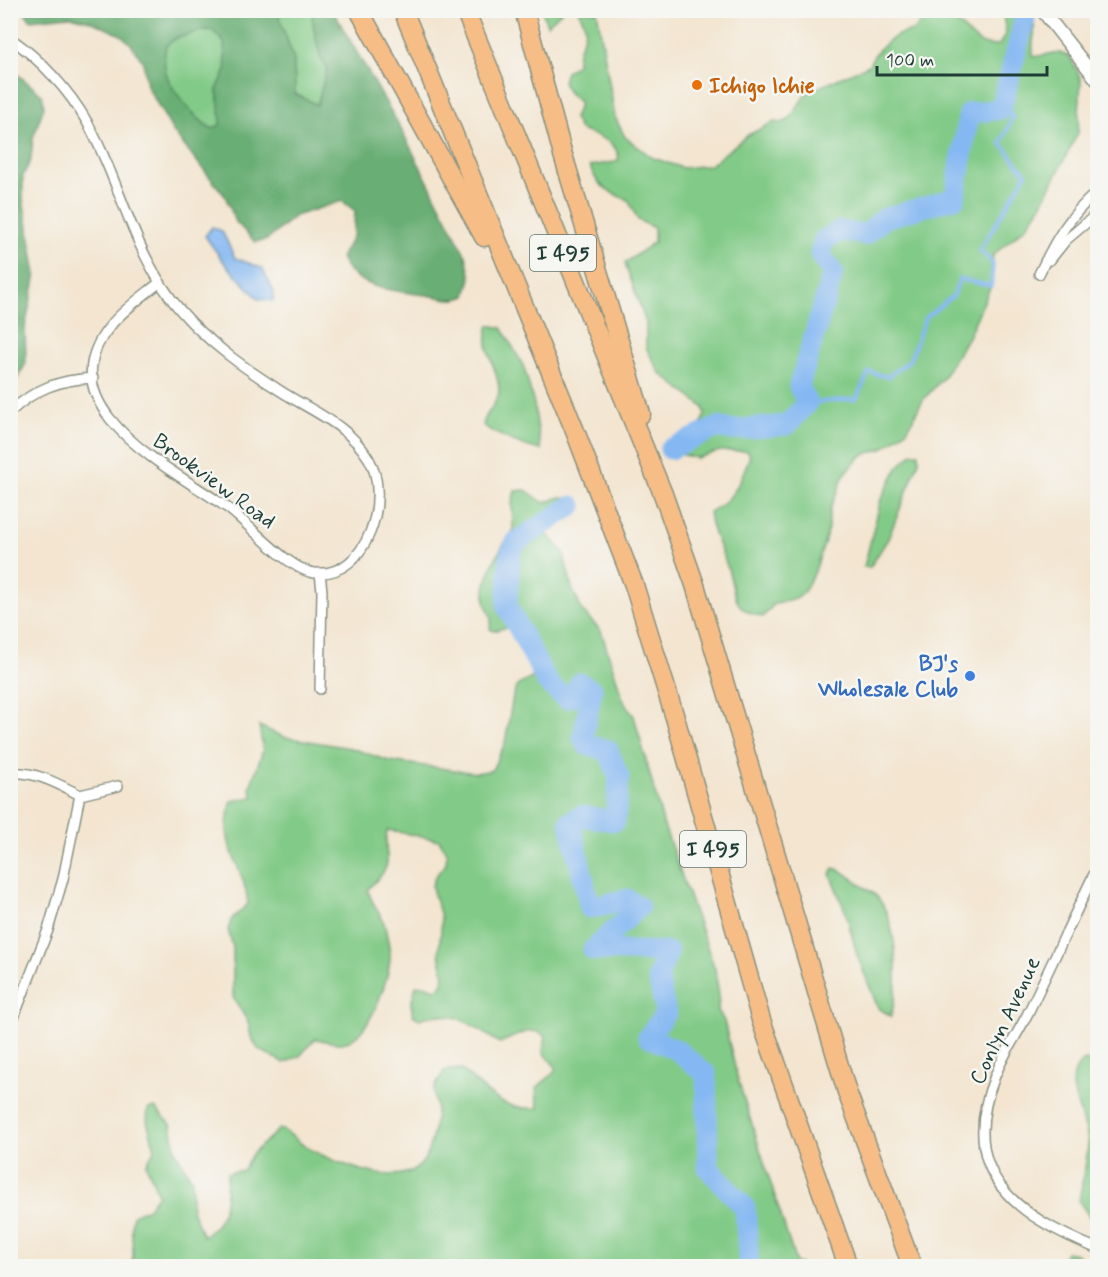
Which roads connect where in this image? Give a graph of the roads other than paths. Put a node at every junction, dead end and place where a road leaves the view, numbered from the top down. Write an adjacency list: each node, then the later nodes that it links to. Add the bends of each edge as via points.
1 (359, 10): 13 (highway, via 484,238)
2 (403, 10): 13 (highway, I 495)
3 (465, 10): 14 (highway, I 495)
4 (524, 10): 14 (highway)
5 (1042, 10): 7 (street)
6 (10, 38): 10 (street, via 43,66 87,120 132,231)
7 (1098, 81)
8 (1098, 191): 9 (street, via 1074,212 1039,274 1066,240)
9 (1098, 213)
10 (159, 284): 11 (street, Brookview Road, via 106,331 95,355); 15 (street, via 210,341 336,424 368,458 377,480 378,501 369,535 349,560)
11 (93, 378): 12 (street, via 46,386); 15 (street, Brookview Road, via 107,415 134,444 163,468 226,507 297,566)
12 (10, 412)
13 (575, 431): 23 (highway, I 495, via 633,585 761,1020)
14 (663, 494): 24 (highway, I 495, via 732,702 847,1092)
15 (320, 573): 16 (street)
16 (320, 689)
17 (10, 772): 19 (street, via 52,780)
18 (118, 786): 19 (street)
19 (80, 795): 21 (street, via 48,930)
20 (1098, 866): 22 (street, Conlyn Avenue, via 996,1074 982,1130 987,1163 1003,1190 1048,1228)
21 (10, 1027)
22 (1098, 1250)
23 (848, 1266)
24 (912, 1266)

